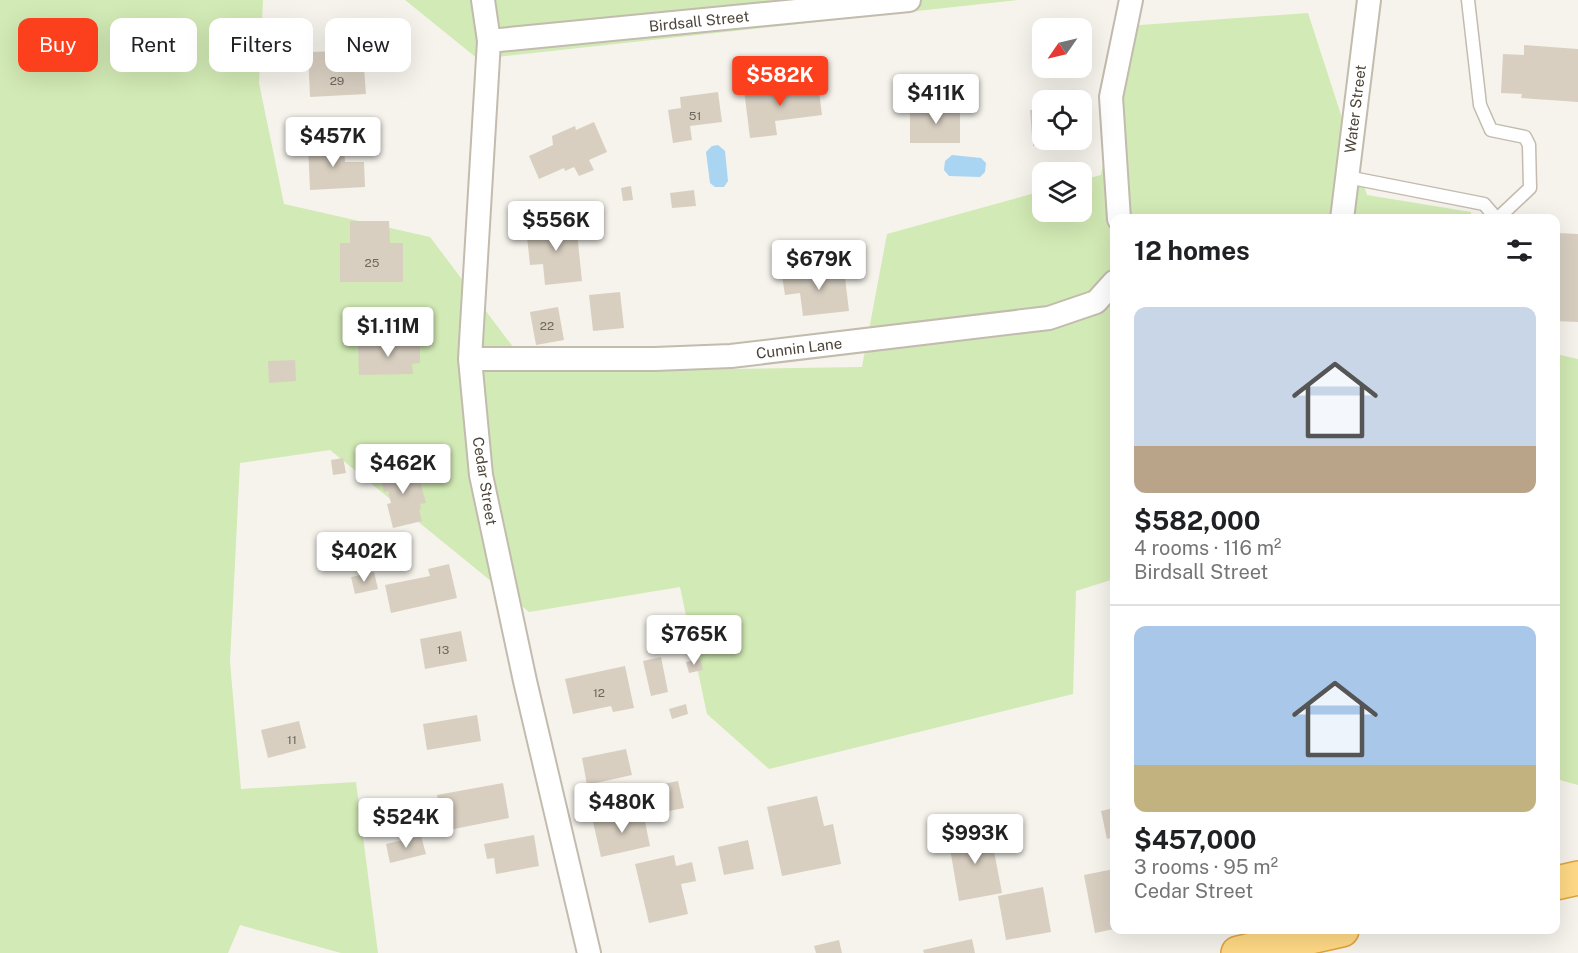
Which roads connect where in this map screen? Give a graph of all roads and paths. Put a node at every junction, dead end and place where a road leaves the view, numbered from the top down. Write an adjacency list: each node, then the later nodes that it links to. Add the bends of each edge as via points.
1 (483, 0): 6 (street, Cedar Street)
2 (909, 0): 6 (street, Birdsall Street)
3 (1131, 0): 8 (street, via 1111,97)
4 (1369, 0): 7 (street, Water Street)
5 (1468, 0): 11 (lane, via 1480,105 1491,130 1525,137 1528,144 1530,188)
6 (489, 41): 13 (street, Cedar Street)
7 (1347, 177): 9 (street, Water Street); 10 (lane, via 1484,204)
8 (1119, 214)
9 (1343, 214)
10 (1493, 214)
11 (1502, 214)
12 (1110, 286): 13 (street, Cunnin Lane, via 1096,302 1049,318 731,356)
13 (470, 359): 18 (street, Cedar Street, via 481,476)
14 (1578, 878): 15 (highway)
15 (1560, 882)
16 (1304, 934): 17 (highway)
17 (1276, 937): 19 (highway)
18 (589, 953)
19 (1238, 953)

